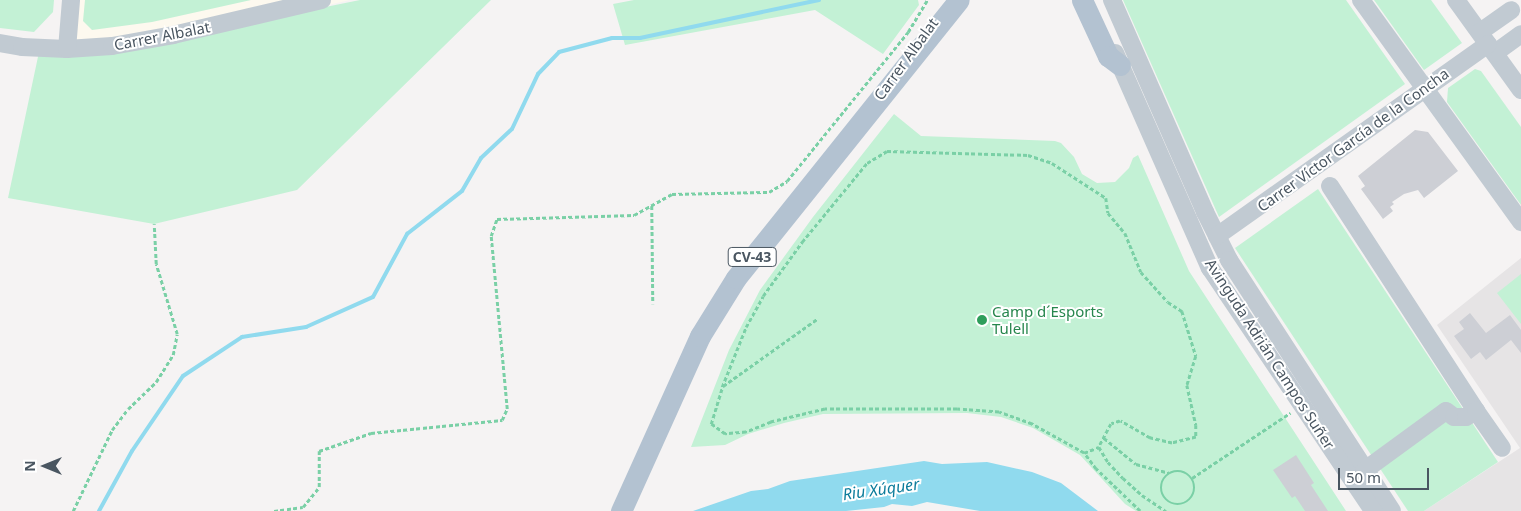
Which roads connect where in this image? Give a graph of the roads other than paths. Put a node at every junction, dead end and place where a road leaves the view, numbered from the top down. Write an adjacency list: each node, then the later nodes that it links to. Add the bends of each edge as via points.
1 (71, 0): 14 (street)
2 (322, 0): 14 (street, Carrer Albalat, via 174,35 112,46)
3 (946, 0): 19 (street, Carrer Albalat)
4 (959, 0): 16 (main road, CV-43)
5 (971, 0): 16 (main road, via 948,27)
6 (1082, 0): 15 (main road, via 1108,56)
7 (1092, 0): 15 (street, Avinguda Adrián Campos Suñer)
8 (1112, 0): 22 (street, Avinguda Adrián Campos Suñer)
9 (1361, 0): 17 (street)
10 (1456, 0): 13 (street)
11 (1516, 17): 13 (street, Carrer Víctor García de la Concha); 13 (street, Carrer Víctor García de la Concha)
12 (0, 43): 14 (street, Carrer Albalat)
13 (1488, 43): 17 (street, Carrer Víctor García de la Concha); 18 (street)
14 (67, 49)
15 (1120, 65): 29 (street, Avinguda Adrián Campos Suñer, via 1210,268)
16 (906, 66): 19 (main road, CV-43)
17 (1425, 88): 21 (street); 22 (street, Carrer Víctor García de la Concha)
18 (1521, 90)
19 (865, 117): 28 (main road, CV-43, via 736,278 700,336)
20 (1330, 186): 23 (street)
21 (1521, 222)
22 (1217, 236): 27 (street, Avinguda Adrián Campos Suñer, via 1229,260)
23 (1460, 386): 24 (street, via 1448,396); 25 (street)
24 (1446, 411): 25 (street, via 1454,417 1466,417); 27 (street)
25 (1476, 411): 26 (street)
26 (1502, 448)
27 (1365, 470): 30 (street, Avinguda Adrián Campos Suñer)
28 (621, 511)
29 (1373, 511)
30 (1392, 511)

